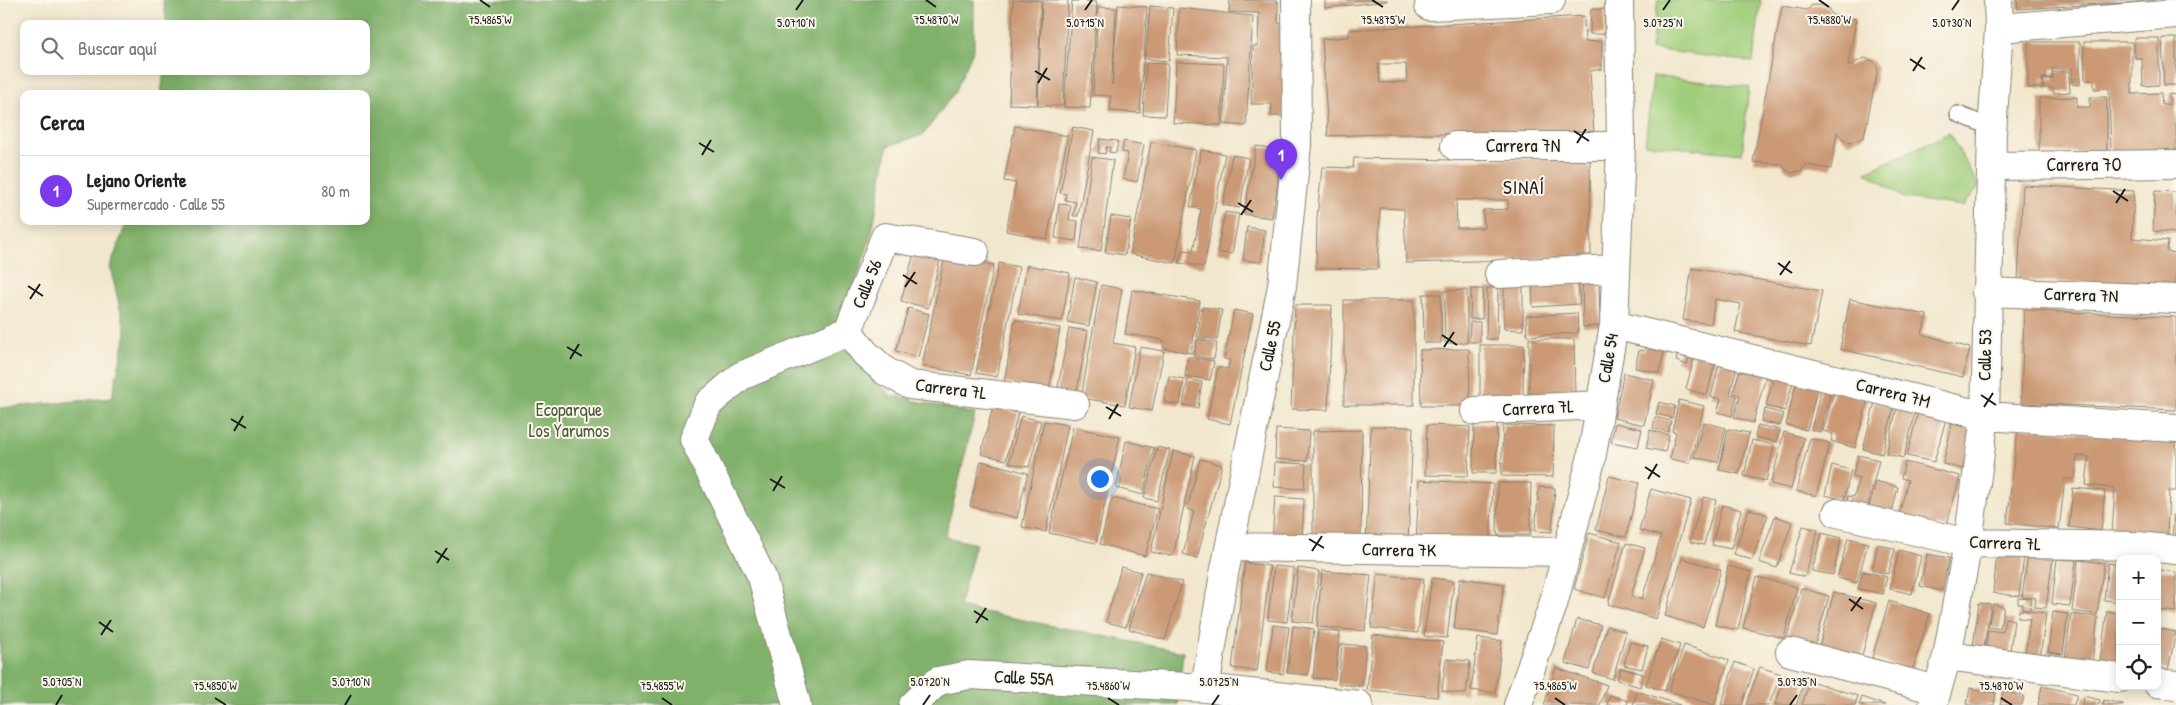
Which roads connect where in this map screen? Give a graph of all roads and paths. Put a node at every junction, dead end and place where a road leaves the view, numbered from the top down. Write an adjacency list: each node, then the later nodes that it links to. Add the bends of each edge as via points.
1 (1296, 0): 28 (street, Calle 55, via 1297,145 1282,286)
2 (1552, 0): 5 (street)
3 (1619, 0): 11 (street, Calle 54)
4 (1998, 0): 7 (street, Calle 53)
5 (1429, 6)
6 (2176, 14): 7 (street)
7 (1999, 28): 9 (street, Calle 53)
8 (1958, 114): 9 (lane, via 1985,125)
9 (1992, 132): 13 (street, Calle 53)
10 (1455, 146): 11 (street, Carrera 7N)
11 (1621, 146): 15 (street, Calle 54)
12 (2176, 164): 13 (street, Carrera 7O)
13 (1992, 166): 17 (street, Calle 53)
14 (975, 252): 20 (street, Calle 56, via 885,237)
15 (1615, 269): 16 (street); 19 (street, Calle 54)
16 (1498, 274)
17 (1986, 292): 18 (street, Carrera 7N); 24 (street, Calle 53)
18 (2176, 299)
19 (1614, 325): 22 (street, Calle 54); 24 (street, Carrera 7M)
20 (848, 331): 21 (street, Carrera 7L, via 864,353 910,385); 38 (street, via 741,376 708,404 694,439 762,577)
21 (1075, 404)
22 (1600, 405): 23 (street, Carrera 7L); 30 (street, Calle 54, via 1591,460)
23 (1475, 411)
24 (1984, 416): 25 (street, Carrera 7M); 27 (street, Calle 53)
25 (2176, 428)
26 (1837, 513): 27 (street, Carrera 7L)
27 (1968, 543): 29 (street, Carrera 7L, via 2138,546); 32 (street, Calle 53)
28 (1230, 547): 30 (street, Carrera 7K); 36 (street, Calle 55)
29 (2176, 550)
30 (1567, 552): 41 (street, Calle 54, via 1553,605)
31 (1790, 652): 37 (street)
32 (1947, 656): 33 (street); 37 (street, Calle 53)
33 (2116, 677)
34 (2161, 683): 35 (street)
35 (2176, 685)
36 (1205, 688): 39 (street, Calle 55A, via 969,675 938,681); 40 (street, Calle 55A)
37 (1935, 698)
38 (797, 705)
39 (913, 705)
40 (1359, 705)
41 (1518, 705)

